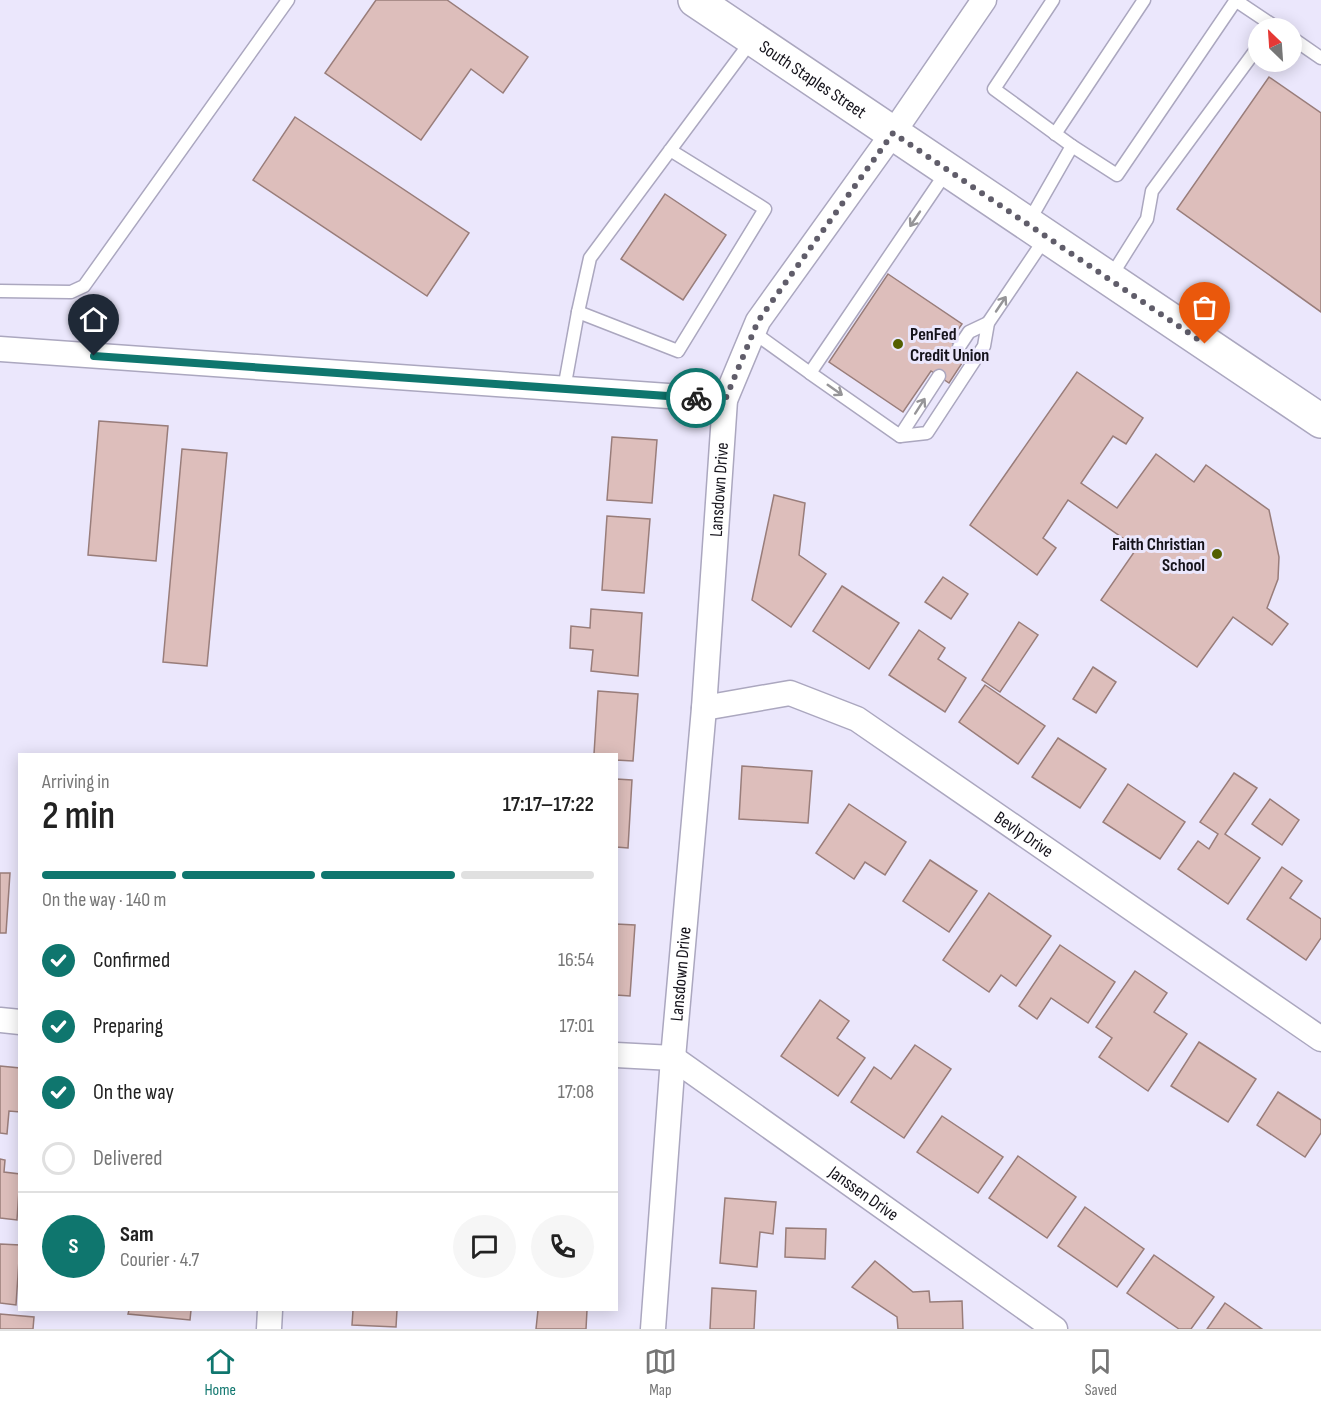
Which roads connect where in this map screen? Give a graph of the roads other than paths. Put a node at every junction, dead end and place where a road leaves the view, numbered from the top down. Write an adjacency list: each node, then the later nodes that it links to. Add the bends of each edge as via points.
1 (288, 0): 19 (lane, via 84,286 71,292)
2 (984, 0): 12 (street, Lansdown Drive)
3 (1053, 0): 13 (lane, via 994,89)
4 (1144, 0): 13 (lane)
5 (1236, 0): 7 (lane); 14 (lane, via 1117,175)
6 (698, 1): 8 (main road, South Staples Street)
7 (1260, 18)
8 (752, 39): 12 (main road, South Staples Street); 15 (lane)
9 (1302, 45): 10 (lane)
10 (1321, 58)
11 (1248, 61): 18 (lane, via 1152,191 1147,219)
12 (893, 133): 16 (main road, South Staples Street); 22 (street, Lansdown Drive)
13 (1055, 134): 14 (lane)
14 (1072, 146): 17 (lane)
15 (670, 150): 20 (lane, via 590,258); 20 (lane, via 765,209 678,351)
16 (948, 170): 17 (main road, South Staples Street); 25 (lane, one-way to 25)
17 (1037, 230): 18 (main road, South Staples Street); 21 (lane, one-way to 17)
18 (1109, 279): 29 (main road, South Staples Street)
19 (0, 291)
20 (578, 312): 27 (lane)
21 (988, 323): 23 (lane, via 969,332); 30 (lane, via 984,346 927,433)
22 (753, 332): 25 (lane); 28 (street, Lansdown Drive)
23 (959, 347)
24 (0, 349): 27 (street)
25 (810, 373): 30 (lane, one-way to 30)
26 (939, 376): 30 (lane, one-way to 26)
27 (564, 389): 28 (street)
28 (725, 400): 31 (street, Lansdown Drive)
29 (1321, 421)
30 (900, 436)
31 (704, 708): 34 (street, Bevly Drive, via 790,693 857,719); 36 (street, Lansdown Drive)
32 (0, 1020): 33 (street)
33 (18, 1022)
34 (1321, 1039)
35 (618, 1055): 36 (street)
36 (673, 1058): 39 (street, Lansdown Drive); 40 (street, Janssen Drive)
37 (270, 1311): 38 (street)
38 (269, 1329)
39 (653, 1329)
40 (1055, 1329)

